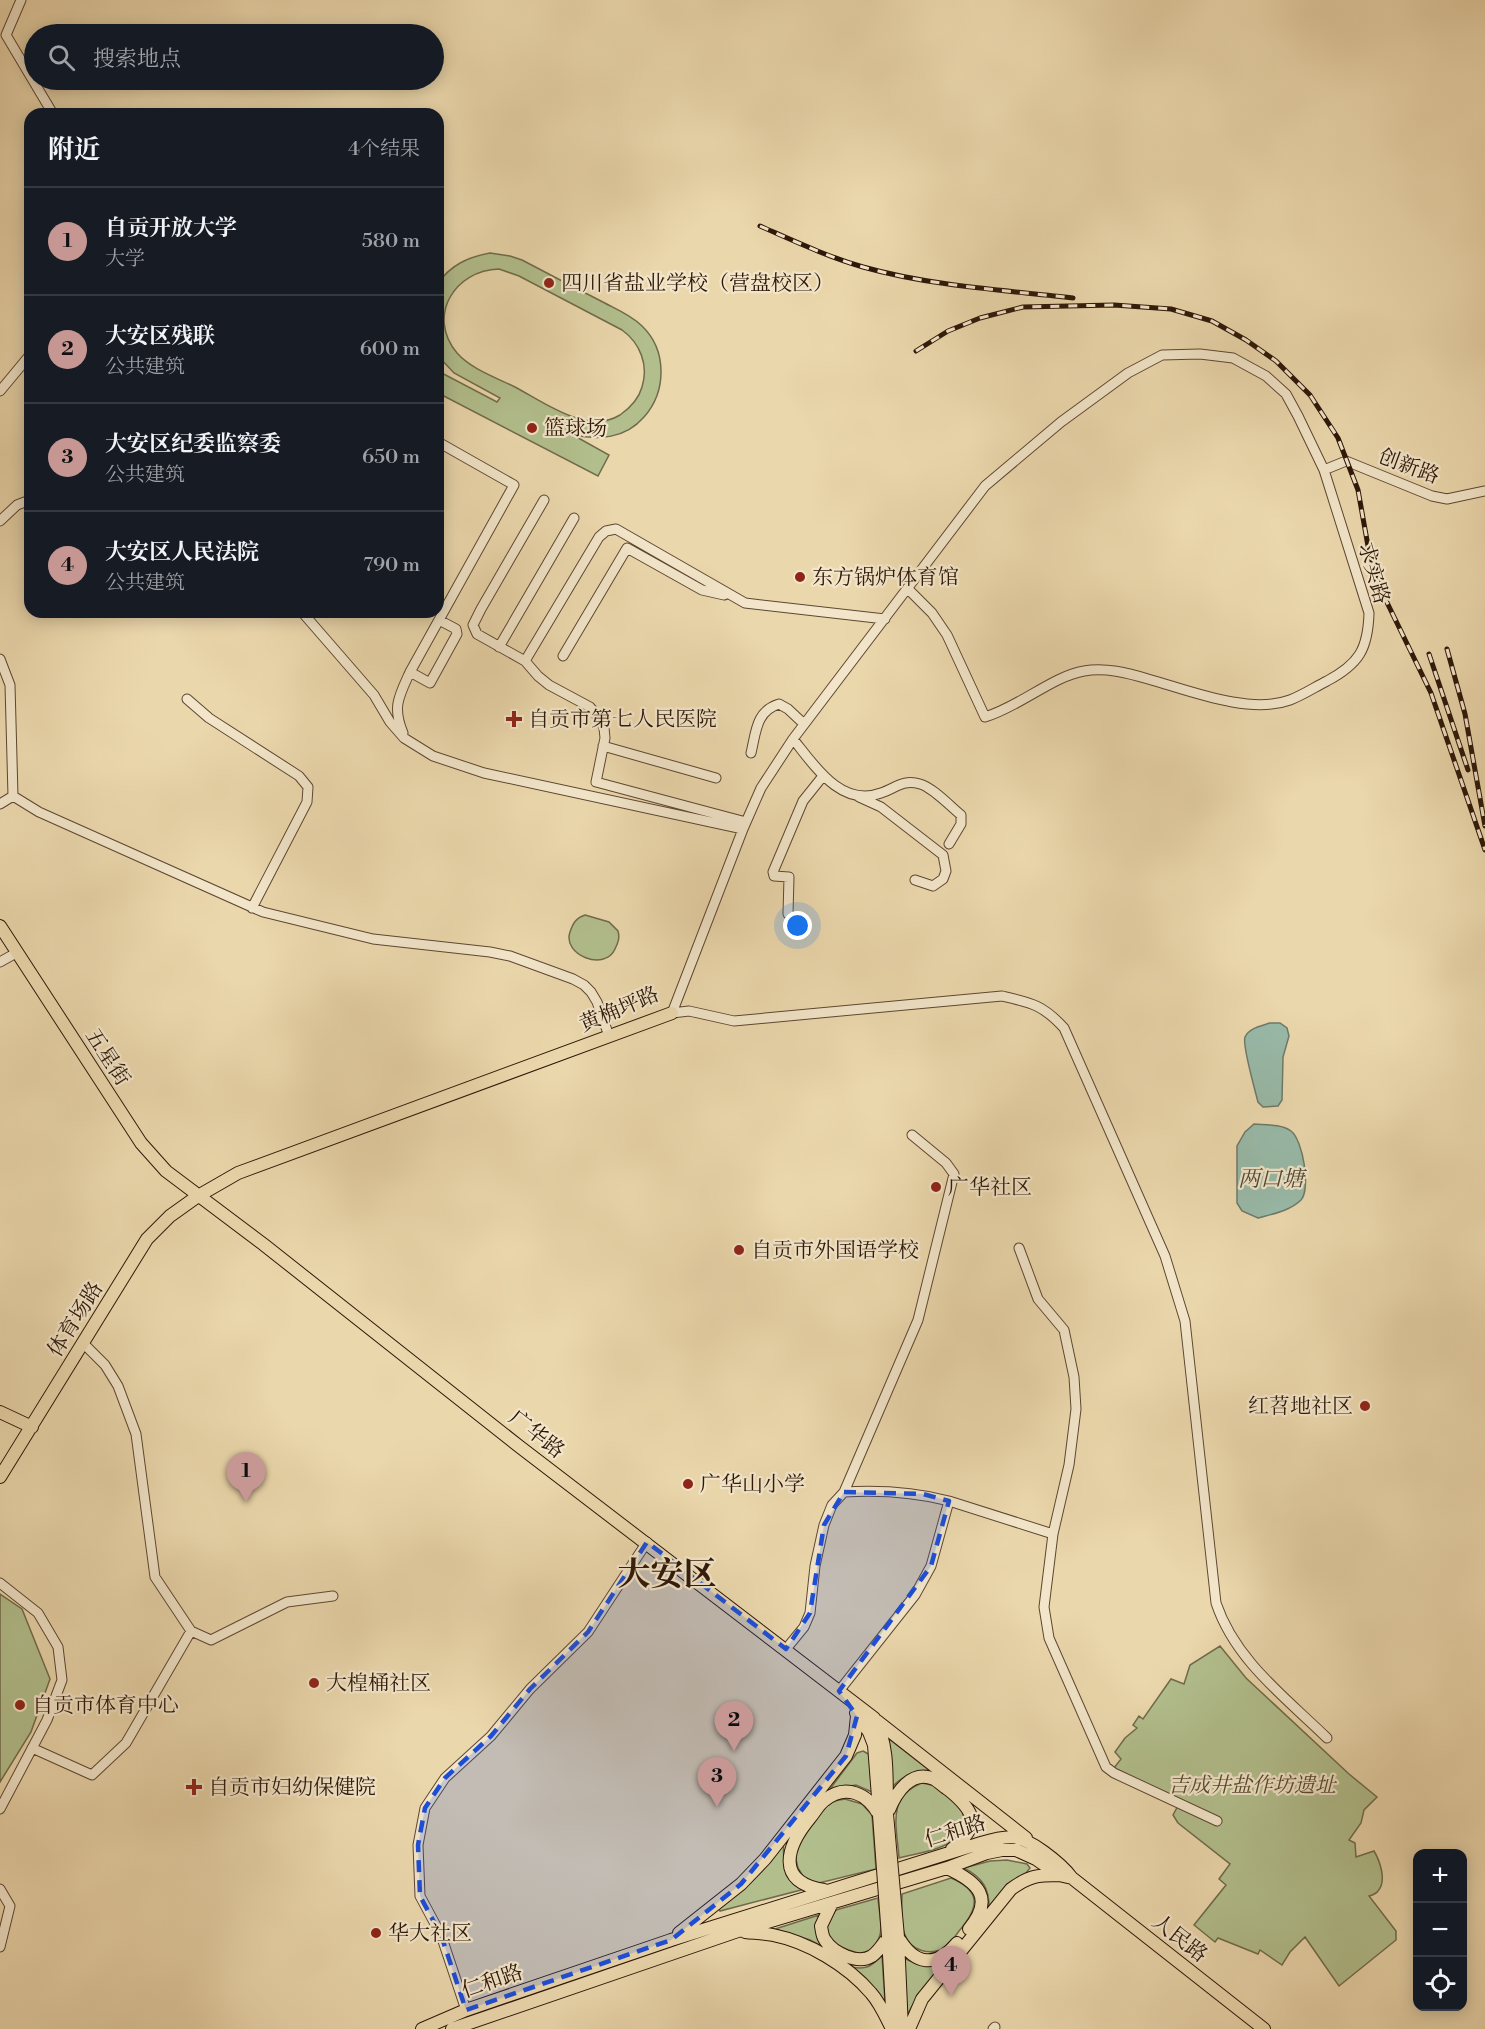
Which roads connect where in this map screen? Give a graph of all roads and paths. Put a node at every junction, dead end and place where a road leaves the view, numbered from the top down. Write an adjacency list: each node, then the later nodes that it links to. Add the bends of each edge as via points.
1 (21, 0): 2 (street, via 6,35)
2 (24, 66)
3 (38, 90): 4 (street)
4 (49, 108)
5 (24, 362): 6 (street)
6 (0, 391)
7 (444, 445): 16 (street, via 514,485)
8 (1324, 470): 9 (street, 创新路, via 1346,461 1447,499); 14 (street, 求实路, via 1286,394 1266,376 1233,358 1162,355 1128,373 1060,422 985,486); 14 (street, 求实路, via 1369,613 1369,634 1361,655 1345,672 1289,700 1236,703 1128,673 1084,670 985,717 947,635)
9 (1485, 491)
10 (544, 500): 20 (street, via 473,625 477,634)
11 (24, 502): 13 (street)
12 (574, 518): 20 (street)
13 (0, 521)
14 (908, 589): 18 (street, 黄桷坪路)
15 (733, 597): 18 (street, via 746,603); 21 (street, via 702,590 627,548); 23 (street, via 616,529 606,531)
16 (444, 611)
17 (307, 618): 27 (street, via 375,695 387,718)
18 (885, 619): 26 (street, 黄桷坪路)
19 (439, 620): 24 (street); 24 (street, via 456,629 457,634 430,682)
20 (499, 647): 23 (street)
21 (563, 657)
22 (0, 659): 33 (street, via 10,685)
23 (525, 661): 29 (street, via 549,685 590,708 604,728)
24 (410, 672): 27 (street, via 397,699 396,718)
25 (187, 699): 39 (street, via 308,786 307,802)
26 (804, 724): 28 (street, 黄桷坪路); 30 (street, via 779,704 768,707 759,720)
27 (405, 738): 36 (street, via 433,756 484,773)
28 (793, 739): 31 (street); 36 (street, 黄桷坪路, via 761,788)
29 (603, 746): 32 (street); 36 (street, via 596,782)
30 (751, 753)
31 (823, 776): 34 (street, via 837,788); 40 (street, via 803,801 773,872 774,876 789,878)
32 (716, 778)
33 (13, 796): 35 (street); 39 (street, via 39,812)
34 (856, 796): 37 (street, via 880,794 907,782 923,785 961,815 961,824); 38 (street, via 881,807 943,855 943,879 933,886)
35 (0, 804)
36 (744, 825): 44 (street, 黄桷坪路)
37 (949, 844)
38 (915, 880)
39 (252, 908): 45 (street, via 373,939 490,952 531,962 584,985 597,1002)
40 (788, 914)
41 (0, 926): 42 (main road, 五星街)
42 (16, 953): 43 (street); 47 (main road, 五星街, via 141,1143 166,1172)
43 (0, 962)
44 (672, 1013): 45 (main road, 黄桷坪路); 64 (street, via 689,1011 734,1021 1002,996 1031,1002 1050,1012 1064,1028 1165,1256 1185,1321 1215,1603 1221,1620 1253,1667)
45 (609, 1036): 47 (main road, 黄桷坪路, via 238,1173)
46 (912, 1135): 53 (street, via 954,1174 918,1320)
47 (198, 1196): 49 (main road, 体育场路, via 147,1239); 56 (main road, 广华路)
48 (1019, 1248): 55 (street, via 1038,1299 1064,1330 1074,1377 1076,1409 1069,1465)
49 (83, 1343): 51 (main road, 体育场路); 59 (street, via 105,1365 130,1413 155,1577)
50 (0, 1412): 51 (main road)
51 (32, 1427): 52 (main road, 体育场路)
52 (0, 1477)
53 (844, 1492): 54 (street, via 923,1494); 60 (street, via 832,1505 824,1526 810,1613)
54 (949, 1500): 55 (street); 61 (street, via 931,1566 915,1596)
55 (1053, 1534): 68 (street, via 1044,1607 1049,1638 1106,1767)
56 (647, 1542): 60 (main road, 广华路); 81 (street, via 588,1632 530,1689 491,1736 445,1778 425,1808 418,1845 420,1896 441,1935)
57 (0, 1583): 65 (street, via 38,1613 58,1647 62,1680)
58 (333, 1596): 59 (street, via 287,1602 211,1640)
59 (191, 1631): 65 (street, via 126,1743 92,1775)
60 (786, 1649): 61 (main road, 广华路)
61 (840, 1691): 62 (main road, 广华路)
62 (855, 1710): 63 (main road, via 864,1709); 67 (main road, via 874,1745); 79 (main road, via 855,1735 846,1756 765,1859 741,1884)
63 (874, 1718): 67 (main road, via 884,1743); 69 (main road)
64 (1327, 1738)
65 (32, 1748): 66 (street)
66 (0, 1809)
67 (883, 1814): 70 (main road, via 902,1785 920,1778 935,1780 965,1803 972,1821 964,1840); 75 (main road, via 864,1796 840,1793 823,1801 801,1828 790,1849 793,1872 803,1884); 78 (main road, bridge)
68 (1217, 1821)
69 (1027, 1839): 70 (main road, 仁和路, via 998,1838); 73 (main road, via 1064,1866)
70 (945, 1855): 75 (main road, 仁和路)
71 (947, 1868): 72 (main road, 仁和路, via 987,1853 1016,1850); 76 (main road, 仁和路); 78 (main road, via 971,1880 980,1893 977,1919 948,1954 937,1960 912,1955)
72 (1059, 1875): 73 (main road, 仁和路); 86 (main road, via 1026,1878 1011,1889 922,1999)
73 (1072, 1878): 87 (main road, 人民路)
74 (0, 1889): 80 (street, via 10,1906)
75 (828, 1890): 79 (main road, 仁和路)
76 (832, 1903): 77 (main road, 仁和路); 78 (main road, via 821,1926 826,1942 833,1948 862,1959 871,1957)
77 (738, 1931): 83 (main road, 仁和路); 84 (main road, via 772,1935 824,1955 872,1993)
78 (893, 1937): 84 (main road); 85 (main road)
79 (671, 1940): 81 (main road, 仁和路)
80 (0, 1947)
81 (466, 2010): 82 (main road, 仁和路)
82 (422, 2029)
83 (452, 2029)
84 (893, 2029)
85 (902, 2029)
86 (909, 2029)
87 (1264, 2029)

